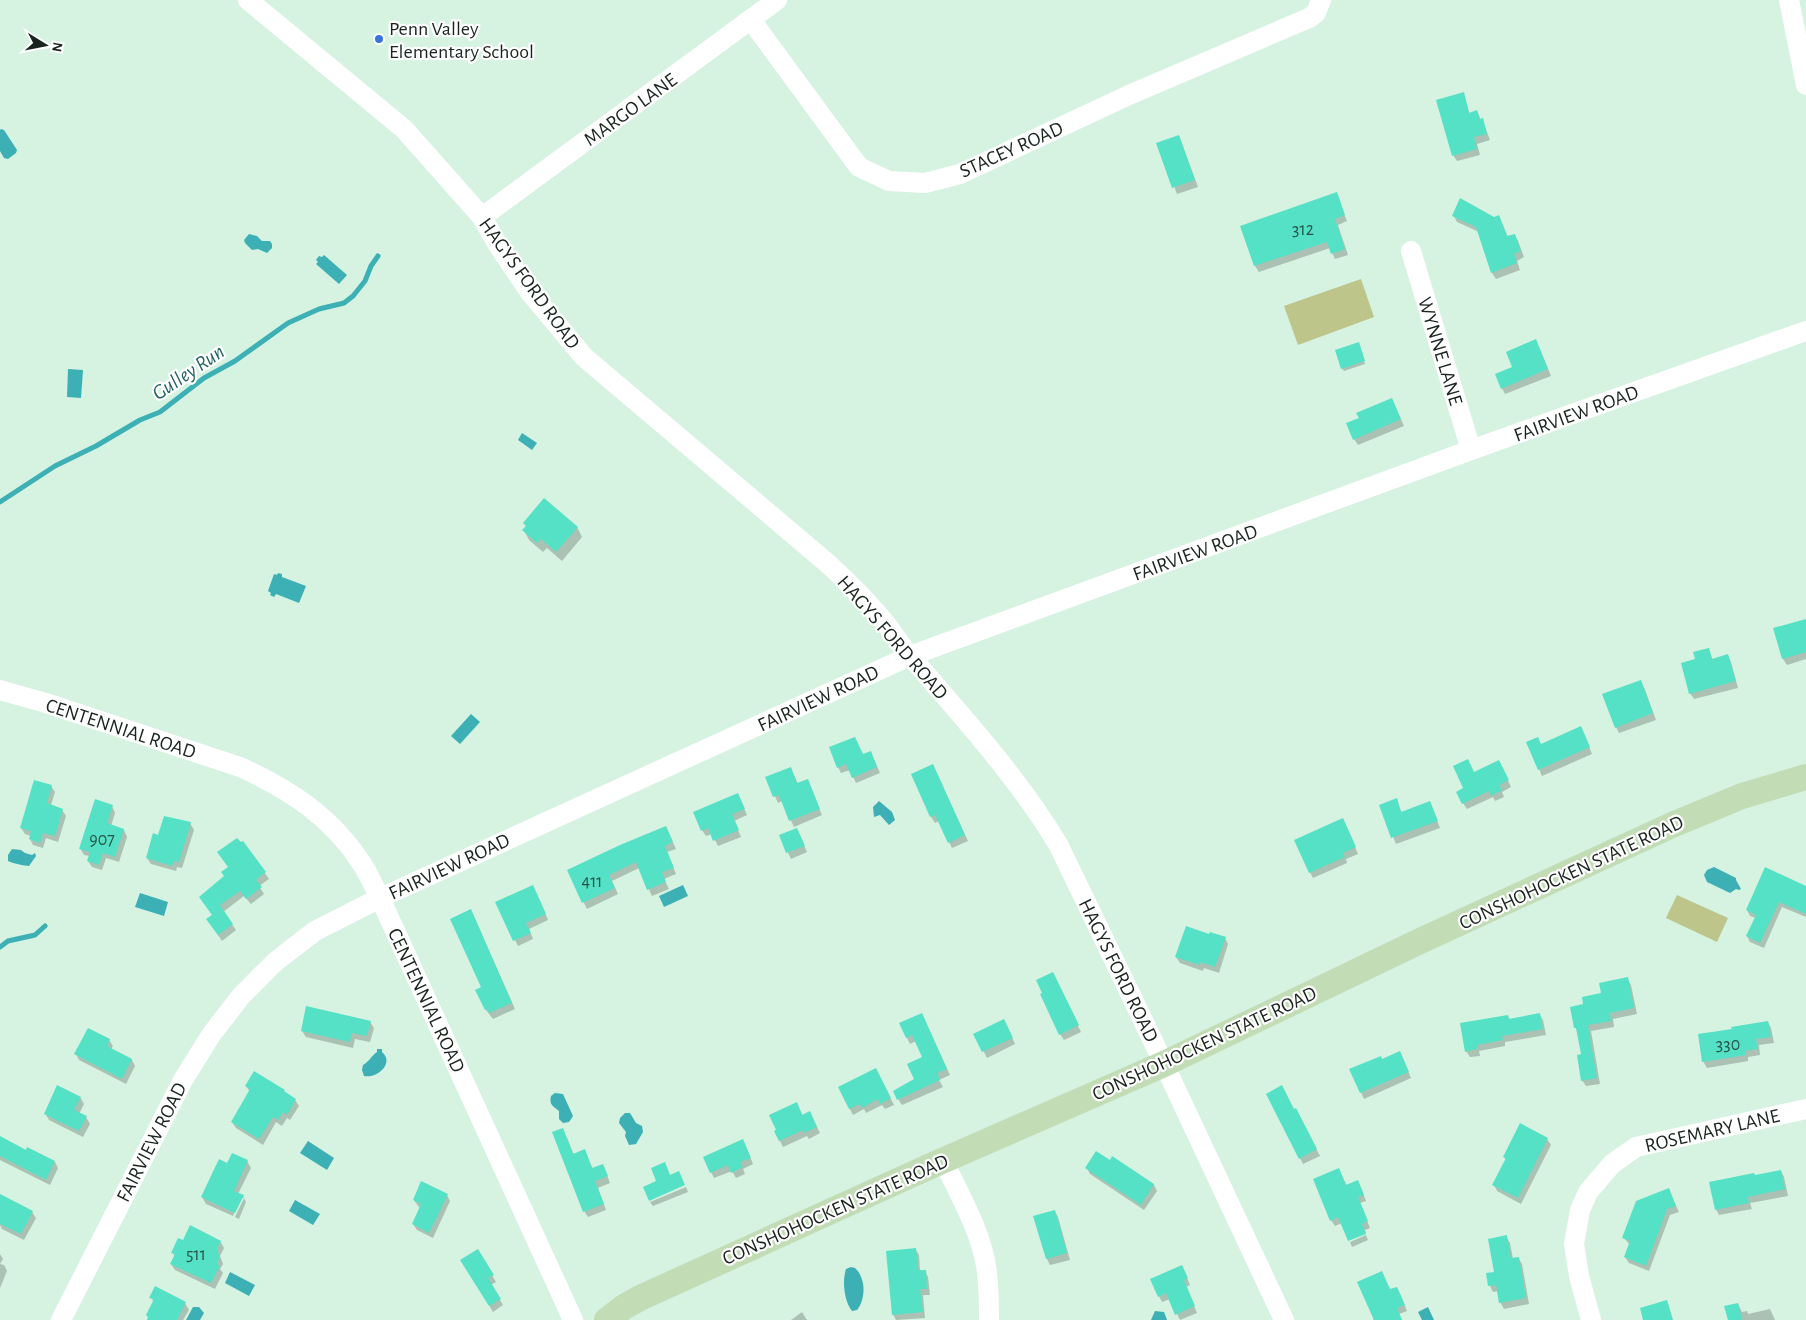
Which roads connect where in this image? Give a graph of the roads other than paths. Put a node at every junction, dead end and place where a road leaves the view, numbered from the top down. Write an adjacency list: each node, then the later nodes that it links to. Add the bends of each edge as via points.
1 (248, 0): 7 (street, HAGYS FORD ROAD, via 404,129)
2 (777, 0): 5 (street, MARGO LANE)
3 (1789, 0): 6 (street)
4 (1321, 2): 5 (street, STACEY ROAD, via 1316,14 1309,18 1129,95 960,174 925,183 889,181 859,167)
5 (751, 20): 7 (street, MARGO LANE)
6 (1806, 85)
7 (482, 217): 11 (street, HAGYS FORD ROAD, via 530,290 584,357 856,590)
8 (1411, 251): 10 (street, WYNNE LANE)
9 (1806, 331): 10 (street, FAIRVIEW ROAD)
10 (1472, 450): 11 (street, FAIRVIEW ROAD)
11 (910, 656): 14 (street, FAIRVIEW ROAD); 15 (street, HAGYS FORD ROAD, via 989,748 1039,813 1059,846)
12 (0, 690): 14 (street, CENTENNIAL ROAD, via 240,766 265,778 312,807 331,824 363,865)
13 (1806, 777): 15 (main road, CONSHOHOCKEN STATE ROAD, via 1742,796 1672,825)
14 (380, 898): 18 (street, FAIRVIEW ROAD, via 315,931 275,962 241,996 211,1035 183,1080); 19 (street, CENTENNIAL ROAD)
15 (1164, 1064): 17 (main road, CONSHOHOCKEN STATE ROAD); 22 (street, HAGYS FORD ROAD)
16 (1806, 1109): 23 (street, ROSEMARY LANE, via 1636,1147 1612,1164 1588,1192 1580,1210 1574,1244)
17 (943, 1160): 20 (main road, CONSHOHOCKEN STATE ROAD, via 640,1298); 21 (street, via 982,1247)
18 (61, 1320)
19 (573, 1320)
20 (607, 1320)
21 (989, 1320)
22 (1284, 1320)
23 (1591, 1320)

